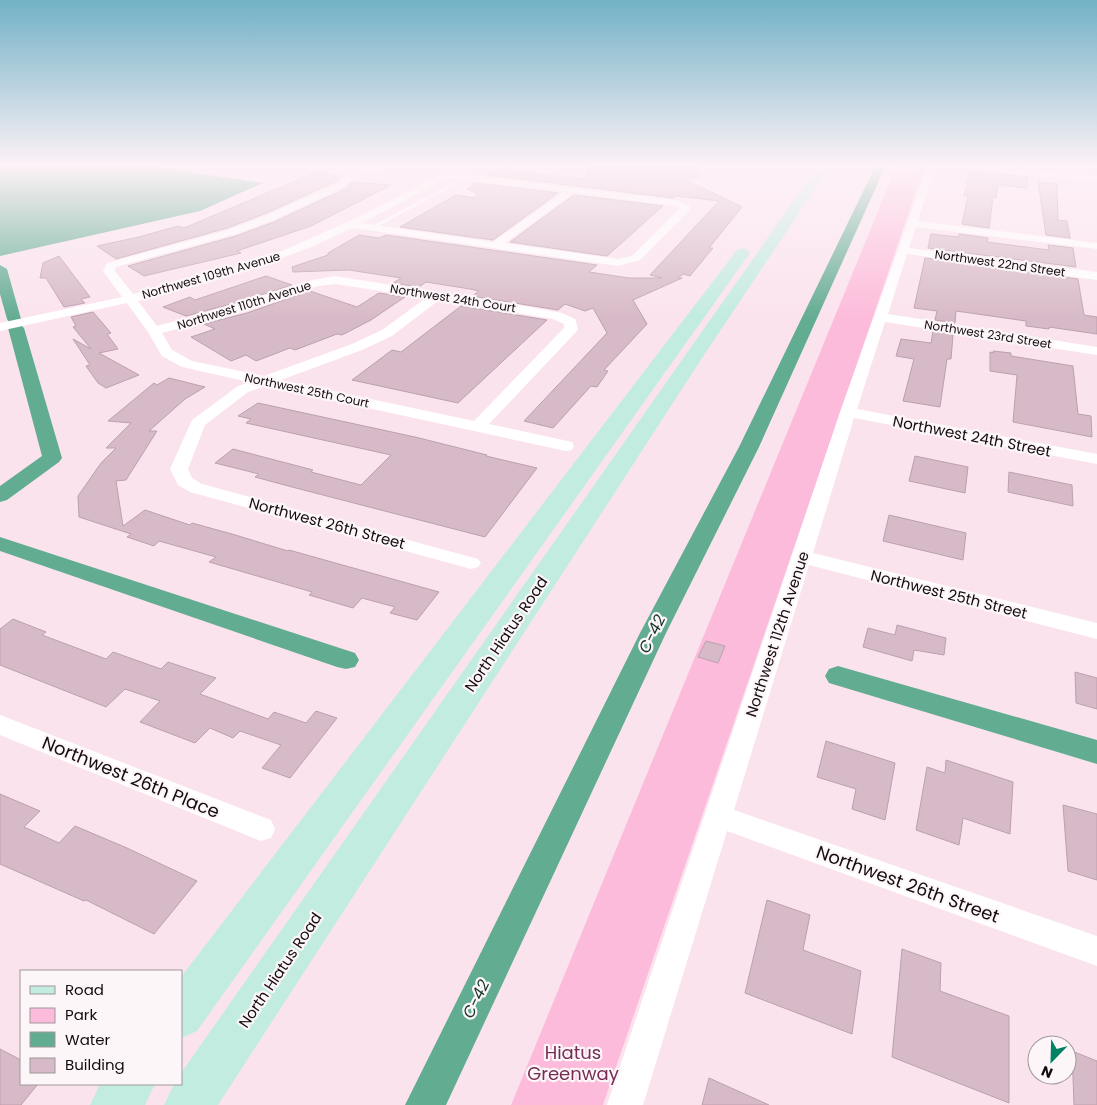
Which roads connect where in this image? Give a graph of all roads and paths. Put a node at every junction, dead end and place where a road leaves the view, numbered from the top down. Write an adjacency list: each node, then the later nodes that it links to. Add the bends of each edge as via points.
1 (272, 217): 18 (street, Northwest 25th Court, via 232,232 111,265 109,271)
2 (370, 217): 10 (street, Northwest 109th Avenue)
3 (393, 217): 11 (lane)
4 (535, 217): 12 (street)
5 (678, 217): 12 (street, via 628,262)
6 (777, 217): 35 (main road, North Hiatus Road)
7 (782, 217): 38 (main road, North Hiatus Road, via 694,355)
8 (915, 217): 9 (street, Northwest 112th Avenue)
9 (912, 224): 13 (street); 14 (street, Northwest 112th Avenue)
10 (354, 225): 11 (street); 18 (street, Northwest 109th Avenue, via 254,265)
11 (373, 227): 12 (street)
12 (496, 245)
13 (1097, 246)
14 (902, 250): 15 (street, Northwest 22nd Street); 19 (street, Northwest 112th Avenue)
15 (1097, 276)
16 (335, 280): 17 (street, Northwest 24th Court); 21 (street, Northwest 110th Avenue)
17 (438, 295): 23 (street, via 387,333); 25 (street, Northwest 24th Court, via 557,316 570,322 571,329)
18 (129, 298): 20 (street, Northwest 109th Avenue); 21 (street, Northwest 25th Court)
19 (880, 317): 22 (street, Northwest 23rd Street); 24 (street, Northwest 112th Avenue)
20 (0, 327)
21 (154, 331): 23 (street, Northwest 25th Court, via 167,353 187,364)
22 (1097, 351)
23 (262, 381): 25 (street, Northwest 25th Court); 29 (street, Northwest 26th Street, via 242,389 198,423 179,469 184,481 196,488)
24 (848, 412): 27 (street, Northwest 24th Street); 28 (street, Northwest 112th Avenue)
25 (478, 427): 26 (street, Northwest 25th Court)
26 (566, 446)
27 (1097, 459)
28 (802, 556): 30 (street, Northwest 25th Street); 32 (street, Northwest 112th Avenue)
29 (471, 563)
30 (1097, 631)
31 (0, 725): 33 (street, Northwest 26th Place)
32 (718, 816): 34 (street, Northwest 26th Street); 39 (street, Northwest 112th Avenue)
33 (262, 830)
34 (1097, 951)
35 (182, 1014)
36 (130, 1085): 37 (main road)
37 (115, 1105)
38 (189, 1105)
39 (625, 1105)

